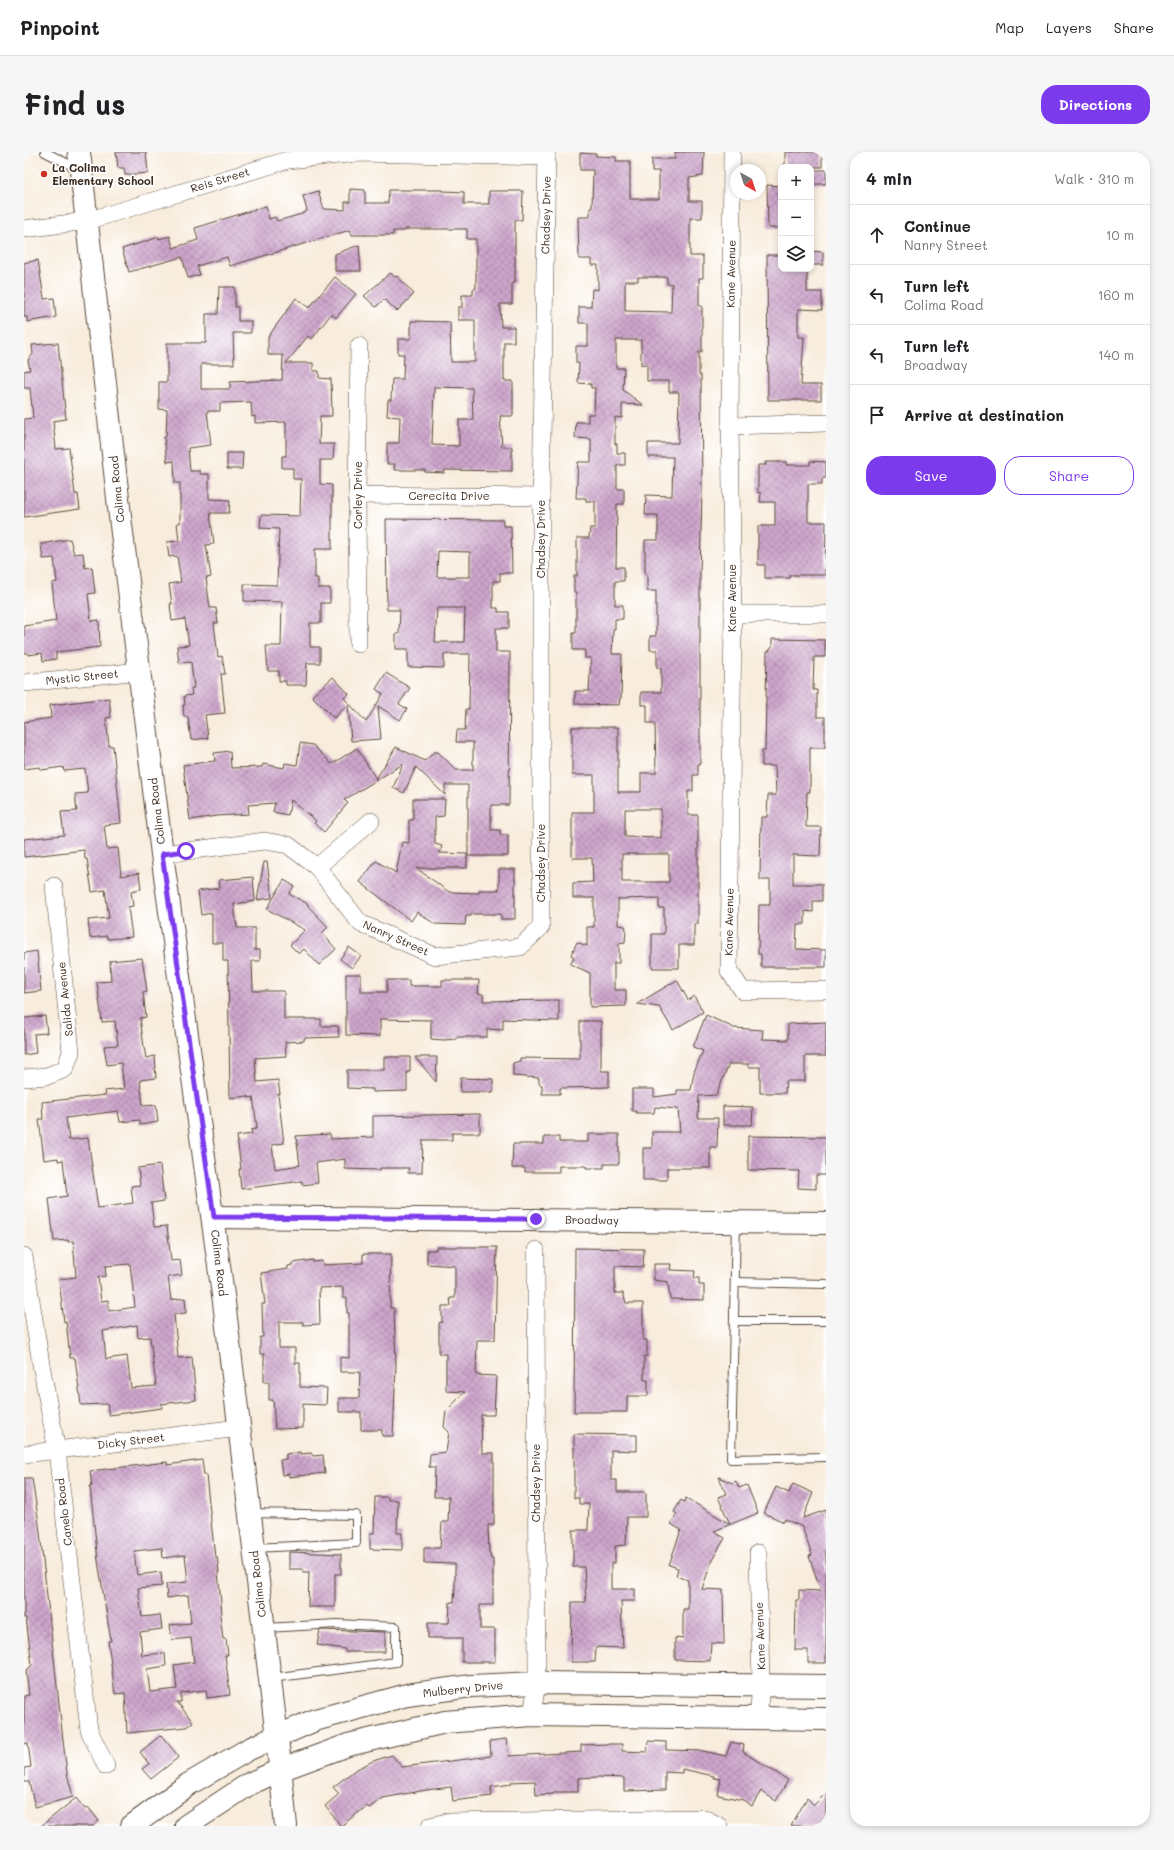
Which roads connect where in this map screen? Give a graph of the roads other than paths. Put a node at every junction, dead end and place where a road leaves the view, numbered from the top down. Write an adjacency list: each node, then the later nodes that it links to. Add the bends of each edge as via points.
1 (45, 152): 5 (lane)
2 (358, 152): 4 (street, Reis Street); 6 (street, Reis Street, via 288,160)
3 (732, 152): 10 (street, Kane Avenue)
4 (547, 155): 12 (street, Chadsey Drive)
5 (80, 161): 6 (main road, Colima Road)
6 (87, 221): 7 (street, Reis Street); 16 (main road, Colima Road)
7 (24, 229)
8 (359, 346): 11 (street, Corley Drive)
9 (826, 423): 10 (street)
10 (730, 426): 13 (street, Kane Avenue)
11 (357, 495): 12 (street, Cerecita Drive); 15 (street, Corley Drive)
12 (541, 497): 22 (street, Chadsey Drive)
13 (733, 614): 14 (street); 23 (street, Kane Avenue, via 729,972 743,991)
14 (826, 614)
15 (358, 644)
16 (140, 671): 17 (street, Mystic Street); 19 (main road, Colima Road)
17 (24, 684)
18 (371, 821): 20 (street)
19 (162, 854): 20 (street, Nanry Street, via 265,841 288,845); 25 (main road, Colima Road)
20 (316, 867): 22 (street, Nanry Street, via 360,922 435,956 520,947)
21 (54, 886): 24 (street, Salida Avenue, via 71,1052 65,1069 47,1076)
22 (541, 927)
23 (826, 990)
24 (24, 1078)
25 (214, 1217): 26 (main road, Broadway); 34 (main road, Colima Road)
26 (736, 1222): 27 (main road, Broadway); 30 (lane)
27 (826, 1223)
28 (536, 1250): 43 (street, Chadsey Drive)
29 (24, 1256): 35 (street, Canelo Road)
30 (735, 1282): 31 (lane); 32 (lane)
31 (826, 1284)
32 (734, 1321): 33 (lane); 37 (lane, via 731,1459)
33 (826, 1321)
34 (239, 1428): 35 (street, Dicky Street); 38 (main road, Colima Road)
35 (57, 1451): 36 (street, Dicky Street); 50 (street, Canelo Road, via 89,1730)
36 (24, 1454)
37 (825, 1457)
38 (249, 1513): 39 (main road, Colima Road); 39 (lane, via 356,1515 356,1544)
39 (253, 1548): 41 (main road, Colima Road)
40 (758, 1553): 44 (street, Kane Avenue)
41 (263, 1629): 42 (main road, Colima Road); 42 (lane, via 337,1624 396,1627 396,1662)
42 (269, 1679): 49 (main road, Colima Road)
43 (537, 1683): 44 (main road, Mulberry Drive); 46 (street, Chadsey Drive); 49 (main road, Mulberry Drive, via 471,1686 407,1695 315,1720)
44 (761, 1685): 45 (main road, Mulberry Drive); 47 (street, Kane Avenue)
45 (826, 1686)
46 (532, 1715): 47 (main road); 51 (main road, via 445,1722 348,1745)
47 (758, 1719): 48 (main road)
48 (826, 1719)
49 (277, 1737): 51 (main road, Colima Road); 52 (main road, Mulberry Drive, via 246,1750 189,1784)
50 (106, 1766)
51 (280, 1770): 53 (main road, via 249,1784); 54 (main road, Colima Road)
52 (132, 1826)
53 (186, 1826)
54 (286, 1826)
55 (430, 1826): 56 (street, via 447,1822 704,1818)
56 (719, 1826)

